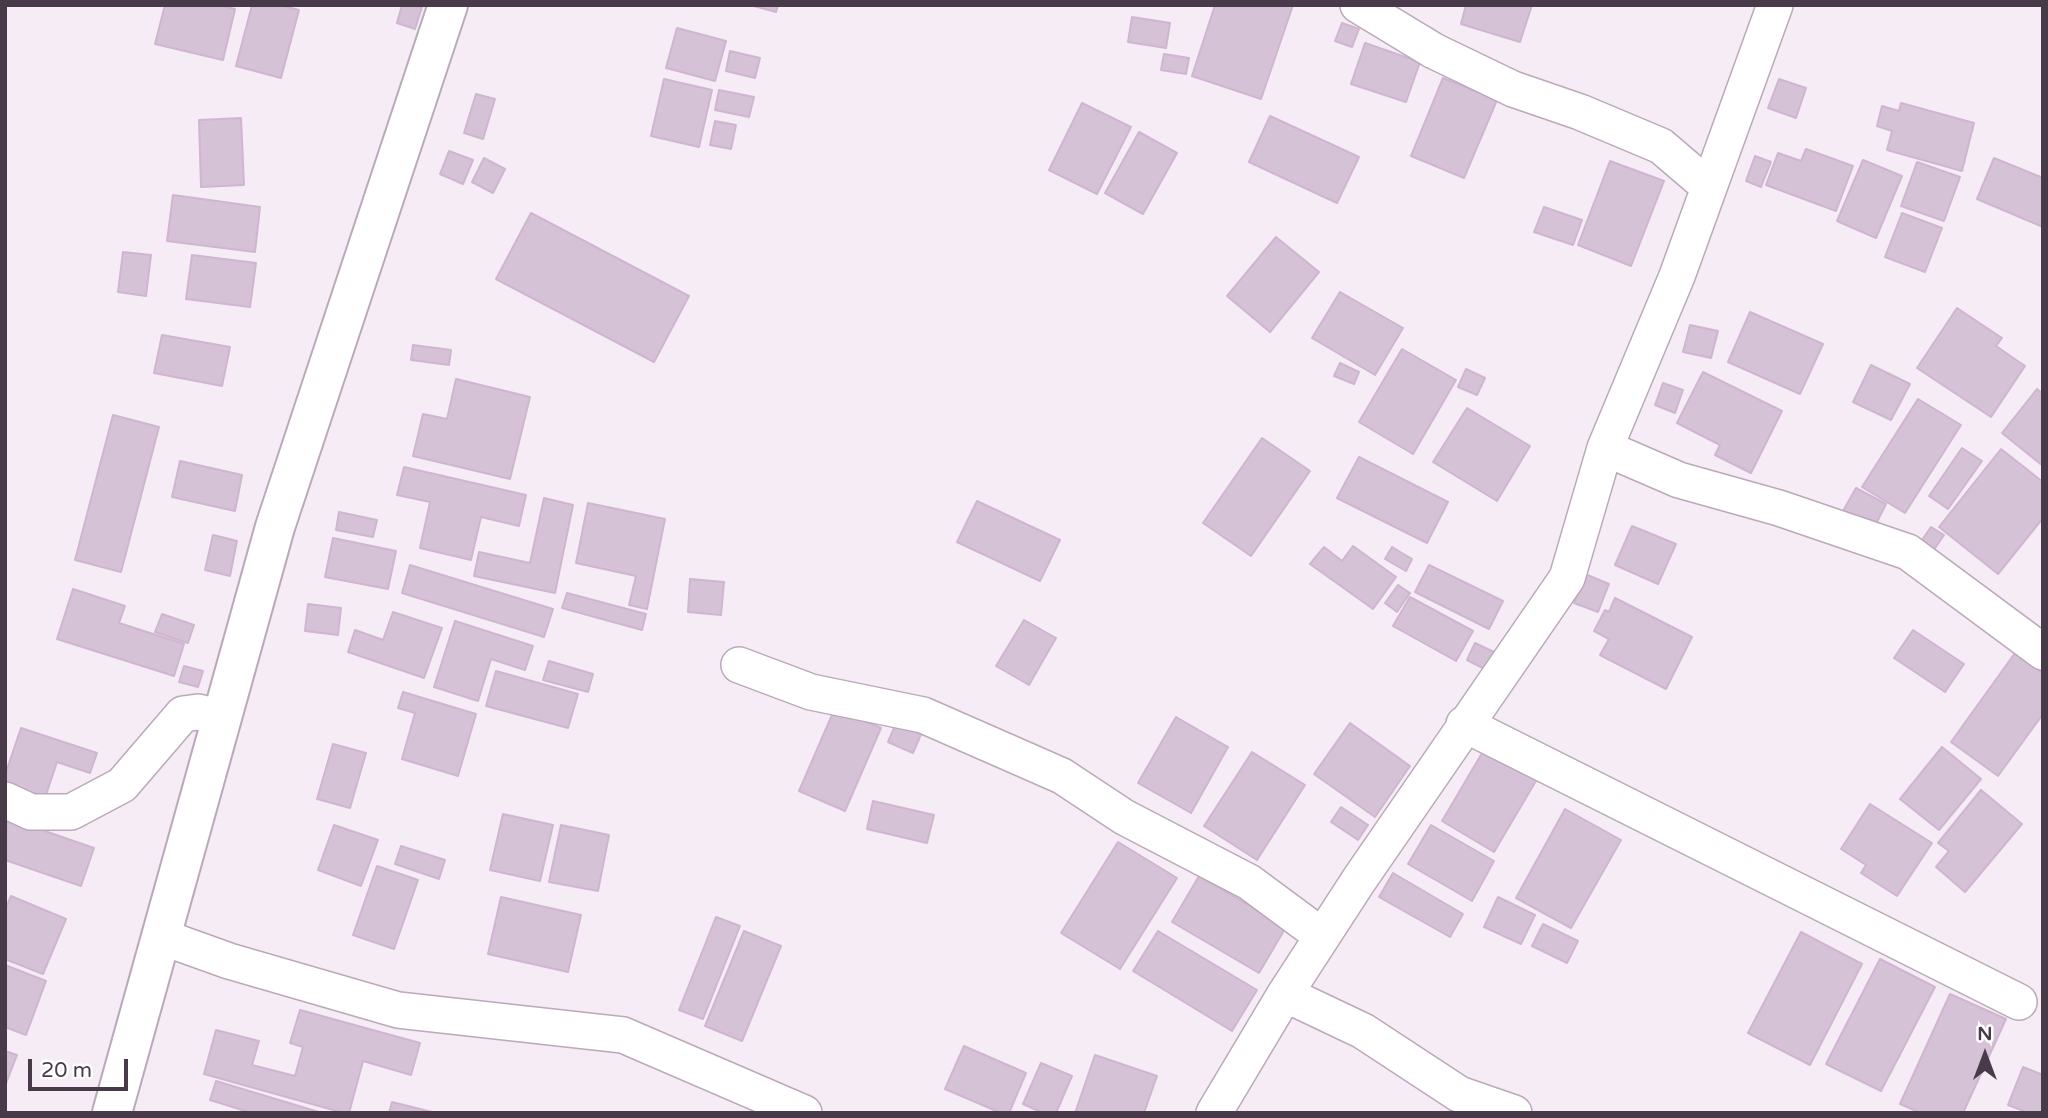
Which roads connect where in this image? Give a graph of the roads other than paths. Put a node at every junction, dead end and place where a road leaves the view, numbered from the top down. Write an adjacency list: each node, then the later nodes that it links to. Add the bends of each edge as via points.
1 (448, 5): 8 (street, via 275,527)
2 (1357, 5): 4 (street, via 1434,51 1513,89 1661,146)
3 (1775, 5): 4 (street)
4 (1709, 187): 5 (street)
5 (1605, 447): 6 (street, via 1679,480 1908,552); 9 (street, via 1567,578)
6 (2043, 652)
7 (739, 665): 11 (street, via 811,692 923,715 1062,776 1124,817 1249,882)
8 (222, 718): 10 (street, via 198,712 183,714 122,785 71,811 31,811); 12 (street)
9 (1464, 724): 11 (street); 14 (street)
10 (5, 800)
11 (1322, 936): 13 (street)
12 (162, 937): 15 (street); 16 (street, via 398,1010 623,1035)
13 (1285, 994): 17 (street); 18 (street, via 1363,1031 1459,1094)
14 (2019, 1002)
15 (112, 1113)
16 (804, 1113)
17 (1214, 1113)
18 (1514, 1113)

